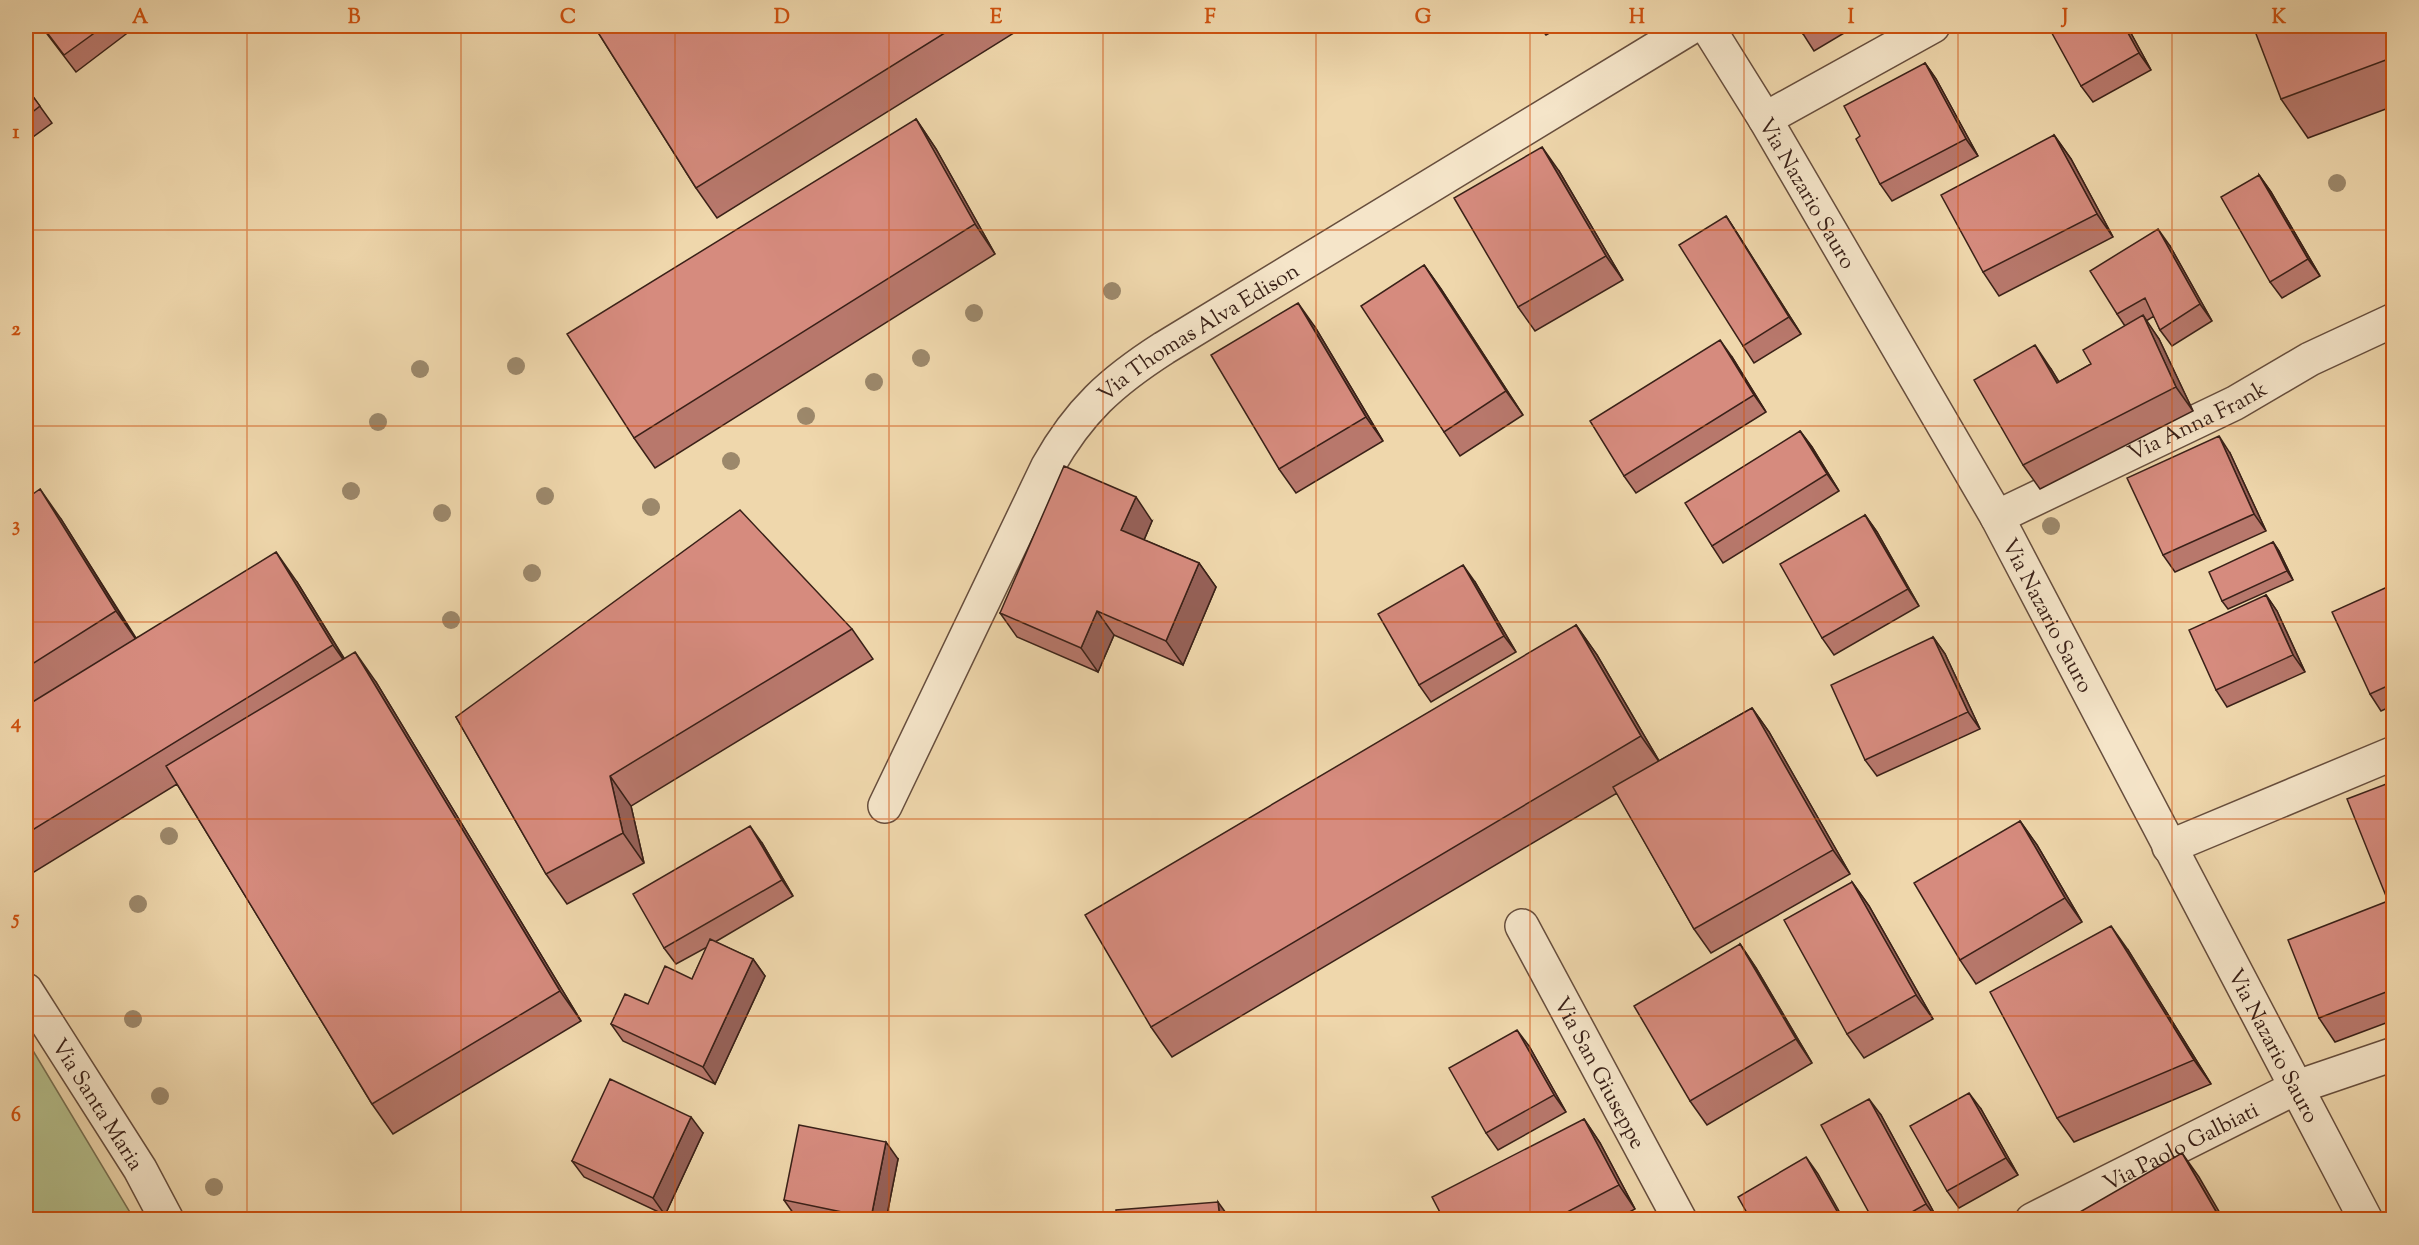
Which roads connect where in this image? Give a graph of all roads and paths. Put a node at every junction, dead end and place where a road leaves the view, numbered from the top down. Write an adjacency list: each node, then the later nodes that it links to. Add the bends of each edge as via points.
1 (1693, 26): 8 (street, Via Thomas Alva Edison, via 1164,348 1090,405 1048,466)
2 (1707, 26): 4 (street, Via Nazario Sauro)
3 (1933, 26): 4 (street)
4 (1765, 119): 6 (street, Via Nazario Sauro)
5 (2394, 320): 6 (street, Via Anna Frank, via 2310,359 2235,403)
6 (1997, 517): 9 (street, Via Nazario Sauro)
7 (2394, 753): 9 (street)
8 (885, 806)
9 (2169, 847): 13 (street, Via Nazario Sauro)
10 (1522, 926): 15 (street, Via San Giuseppe)
11 (26, 990): 14 (street, Via Santa Maria)
12 (2394, 1054): 13 (street, Via Paolo Galbiati)
13 (2297, 1087): 16 (street, Via Paolo Galbiati); 17 (street, Via Nazario Sauro)
14 (168, 1220)
15 (1680, 1220)
16 (2032, 1220)
17 (2366, 1220)

